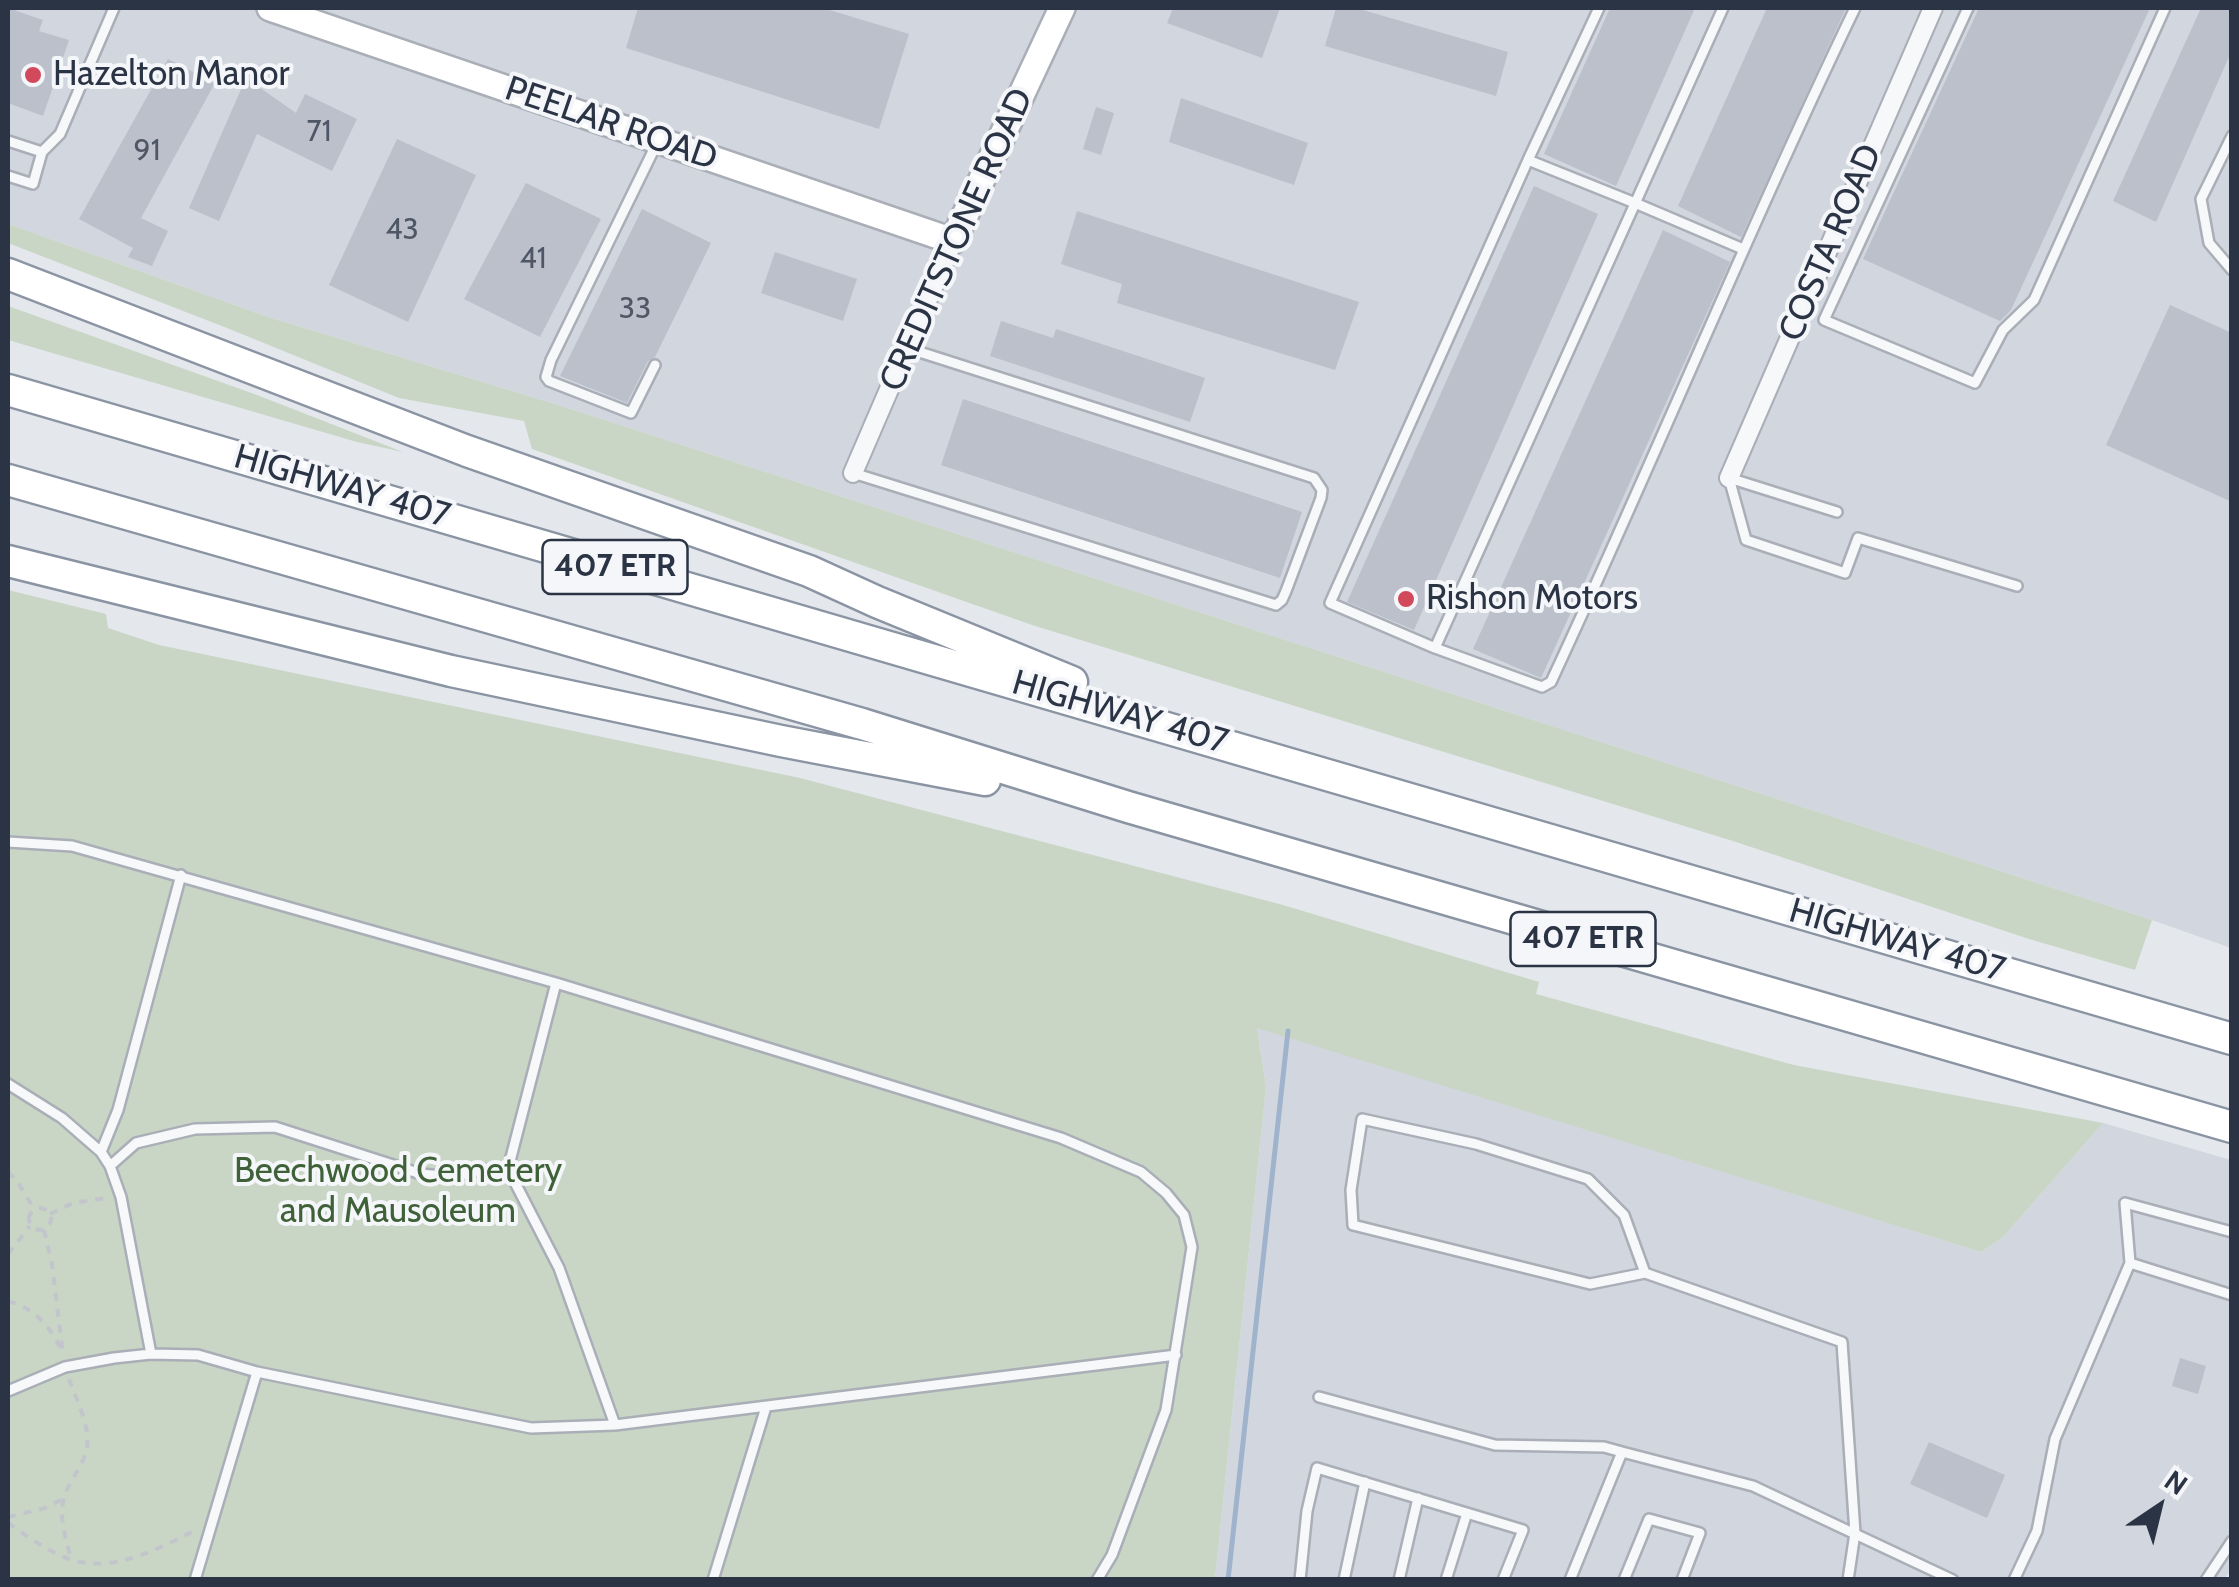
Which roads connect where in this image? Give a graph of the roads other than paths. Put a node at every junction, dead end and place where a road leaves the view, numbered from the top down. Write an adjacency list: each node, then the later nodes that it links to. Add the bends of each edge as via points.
1 (114, 8): 13 (lane, via 60,134)
2 (270, 8): 12 (street, PEELAR ROAD)
3 (1062, 8): 17 (street, CREDITSTONE ROAD)
4 (1599, 8): 14 (lane)
5 (1723, 8): 16 (lane)
6 (1855, 8): 18 (lane)
7 (1933, 8): 25 (street, COSTA ROAD)
8 (1968, 8): 9 (lane, via 1824,320 1976,383 2003,330 2034,300)
9 (2165, 8)
10 (2232, 136): 19 (lane, via 2201,199 2210,243)
11 (8, 140): 13 (lane)
12 (658, 140): 17 (street, PEELAR ROAD); 22 (lane, via 546,377 630,412)
13 (42, 152): 15 (lane, via 34,184)
14 (1528, 160): 16 (lane); 32 (lane, via 1330,603)
15 (8, 176)
16 (1635, 203): 18 (lane); 32 (lane)
17 (953, 241): 21 (street, CREDITSTONE ROAD)
18 (1743, 250): 32 (lane, via 1550,682 1542,687)
19 (2232, 270)
20 (8, 274): 33 (highway, via 467,451 809,570)
21 (907, 348): 24 (street, CREDITSTONE ROAD); 24 (lane, via 1314,478 1321,498 1286,591 1276,604)
22 (655, 365)
23 (8, 390): 33 (highway, HIGHWAY 407 / 407 ETR)
24 (853, 473)
25 (1728, 478): 27 (lane); 30 (lane, via 1746,540 1845,573 1858,538)
26 (8, 480): 34 (highway, 407 ETR, via 862,724)
27 (1837, 512)
28 (8, 550): 31 (highway)
29 (8, 561): 31 (highway)
30 (2018, 586)
31 (132, 590): 34 (highway, via 451,671)
32 (1435, 648)
33 (1223, 744): 38 (highway, HIGHWAY 407 / 407 ETR)
34 (1128, 807): 40 (highway, 407 ETR)
35 (8, 842): 36 (lane, via 72,846)
36 (181, 875): 37 (lane); 41 (lane)
37 (556, 983): 43 (lane); 49 (lane, via 1061,1138 1141,1172 1184,1215 1192,1247)
38 (2232, 1039)
39 (8, 1084): 41 (lane)
40 (2232, 1127)
41 (102, 1152): 42 (lane)
42 (110, 1166): 43 (lane, via 136,1143 195,1129 275,1128 421,1174); 48 (lane)
43 (508, 1169): 54 (lane, via 559,1268)
44 (2232, 1232): 45 (lane, via 2125,1203)
45 (2130, 1263): 47 (lane); 74 (lane, via 2055,1439 2037,1531)
46 (1644, 1273): 46 (lane, via 1624,1214 1588,1179 1476,1144 1362,1119 1353,1225 1590,1284); 59 (lane, via 1842,1342)
47 (2232, 1295)
48 (151, 1354): 50 (lane, via 198,1355); 51 (lane, via 66,1367)
49 (1176, 1356): 53 (lane); 63 (lane, via 1154,1447)
50 (257, 1372): 54 (lane, via 531,1428); 61 (lane)
51 (8, 1391)
52 (1319, 1397): 55 (lane, via 1496,1445)
53 (766, 1407): 54 (lane); 62 (lane)
54 (614, 1425)
55 (1622, 1452): 59 (lane, via 1753,1486); 69 (lane)
56 (1365, 1482): 57 (lane); 64 (lane, via 1317,1468); 65 (lane)
57 (1418, 1498): 58 (lane); 66 (lane)
58 (1467, 1514): 67 (lane); 68 (lane, via 1522,1530)
59 (1855, 1533): 72 (lane); 73 (lane)
60 (2232, 1541): 75 (lane)
61 (194, 1580)
62 (712, 1580)
63 (1098, 1580)
64 (1300, 1580)
65 (1344, 1580)
66 (1400, 1580)
67 (1446, 1580)
68 (1503, 1580)
69 (1570, 1580)
70 (1624, 1580): 71 (lane, via 1649,1519 1700,1533)
71 (1682, 1580)
72 (1848, 1580)
73 (1953, 1580)
74 (2014, 1580)
75 (2206, 1580)

